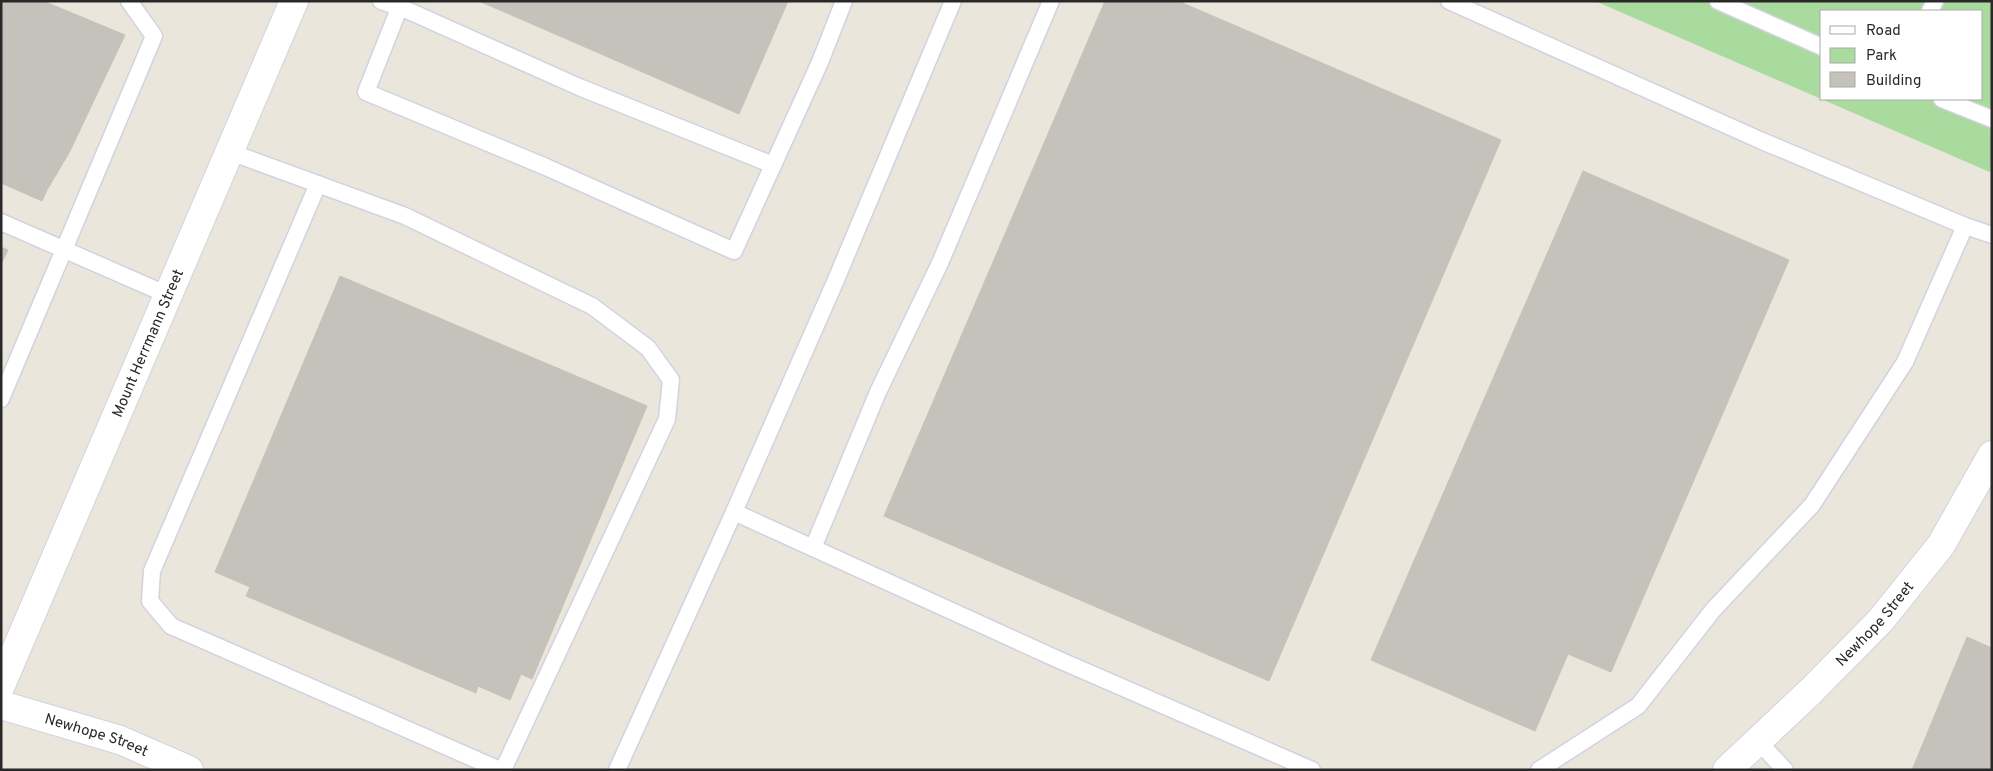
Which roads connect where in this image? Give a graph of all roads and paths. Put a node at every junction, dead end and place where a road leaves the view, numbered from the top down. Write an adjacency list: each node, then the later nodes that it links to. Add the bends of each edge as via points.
1 (129, 1): 19 (lane, via 154,36)
2 (294, 1): 13 (street, Mount Herrmann Street)
3 (381, 1): 9 (lane)
4 (844, 1): 14 (lane)
5 (953, 1): 23 (lane)
6 (1051, 1): 24 (lane, via 948,245 878,392)
7 (1449, 1): 17 (lane, via 1762,141)
8 (1718, 1): 10 (lane)
9 (401, 4): 14 (lane, via 579,87); 14 (lane, via 366,92 546,167 734,251)
10 (1820, 46)
11 (1944, 100): 12 (lane)
12 (1992, 119)
13 (230, 152): 15 (lane); 20 (street, Mount Herrmann Street)
14 (773, 165)
15 (318, 184): 29 (lane, via 405,216 592,306 648,348 671,380 667,419); 29 (lane, via 152,571 150,601 170,626)
16 (1, 222): 19 (lane)
17 (1965, 226): 18 (lane); 32 (lane, via 1905,362 1812,505 1713,610 1638,706)
18 (1992, 235)
19 (64, 249): 20 (lane); 21 (lane)
20 (168, 294): 25 (street, Mount Herrmann Street)
21 (1, 399)
22 (1992, 455): 27 (street, Newhope Street, via 1941,545 1887,612)
23 (734, 512): 24 (lane); 30 (lane)
24 (813, 548): 31 (lane)
25 (1, 685)
26 (1, 705): 28 (street, Newhope Street, via 120,740)
27 (1758, 741): 33 (street, Newhope Street); 34 (lane)
28 (172, 766)
29 (501, 770)
30 (617, 770)
31 (1312, 770)
32 (1539, 770)
33 (1727, 770)
34 (1785, 770)

